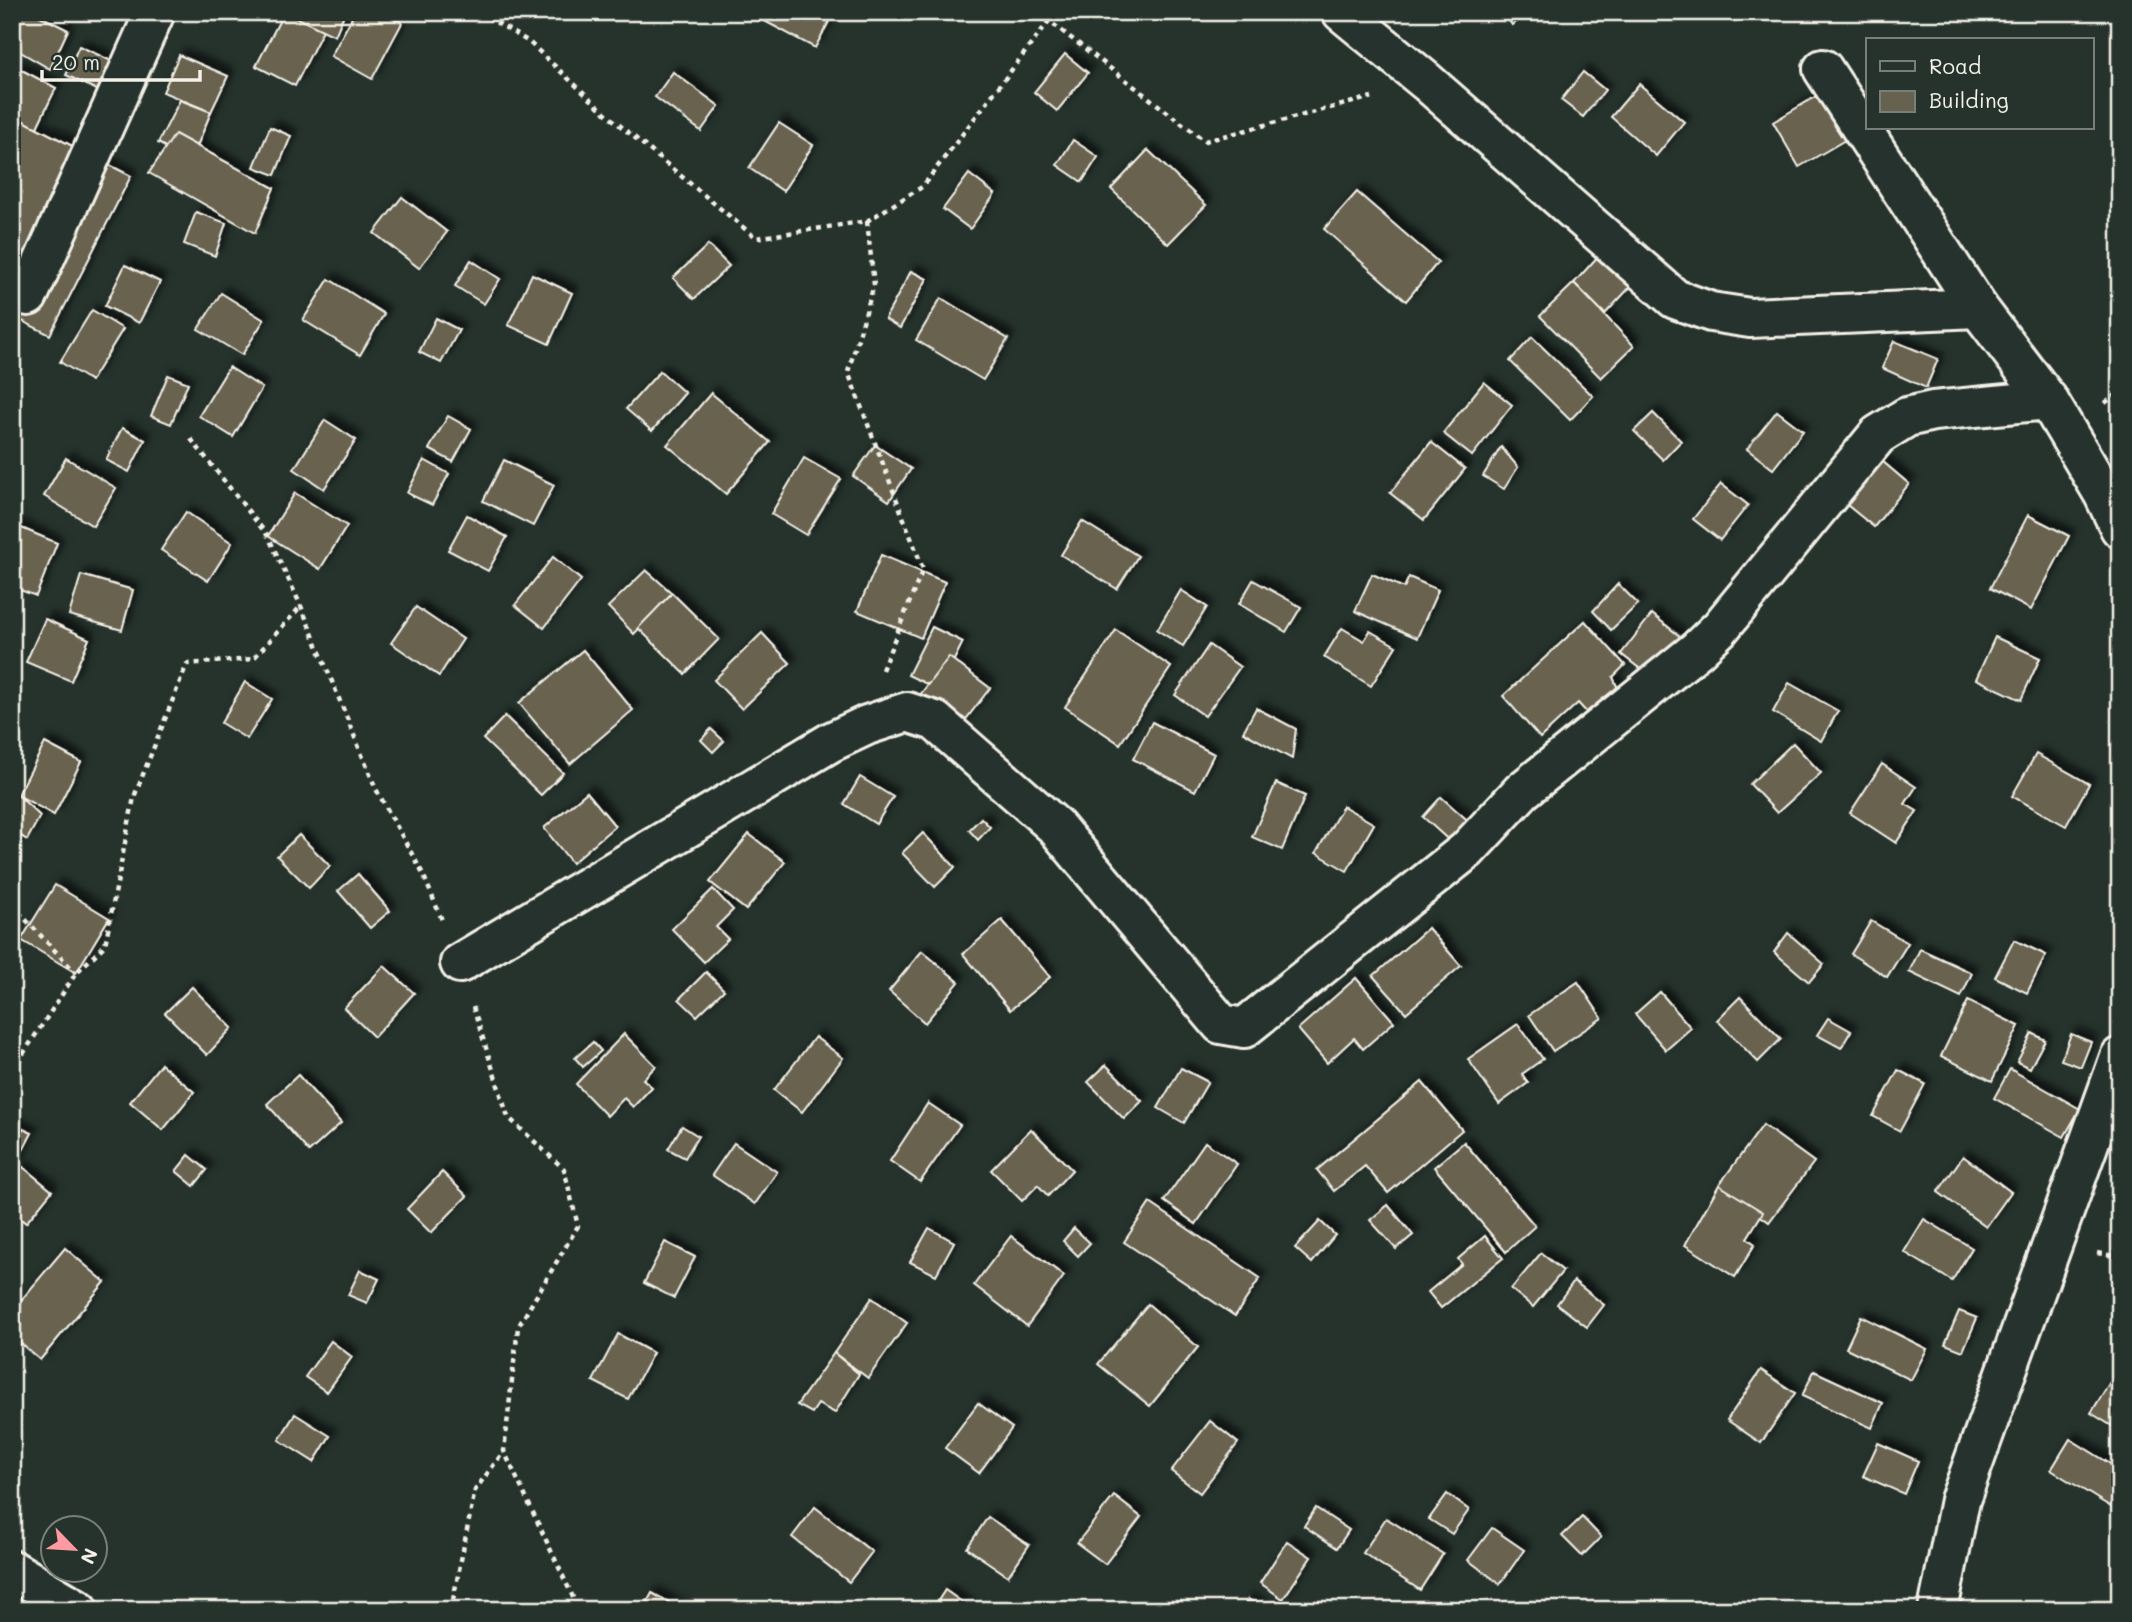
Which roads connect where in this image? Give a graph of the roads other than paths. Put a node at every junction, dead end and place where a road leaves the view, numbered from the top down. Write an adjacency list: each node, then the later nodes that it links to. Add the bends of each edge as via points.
1 (155, 12): 4 (street)
2 (1342, 12): 5 (street, via 1675,299 1711,312 1749,318)
3 (1823, 69): 5 (street)
4 (28, 296)
5 (1978, 307): 6 (street)
6 (2048, 400): 7 (street); 8 (street, via 1933,411 1907,417 1878,435 1697,650 1522,791 1467,850 1244,1028 1221,1024 1055,826 935,722 907,712 831,741)
7 (2120, 528)
8 (460, 963)
9 (2120, 1057): 12 (street, via 1960,1500)
10 (12, 1570): 11 (street)
11 (79, 1610)
12 (1938, 1610)

